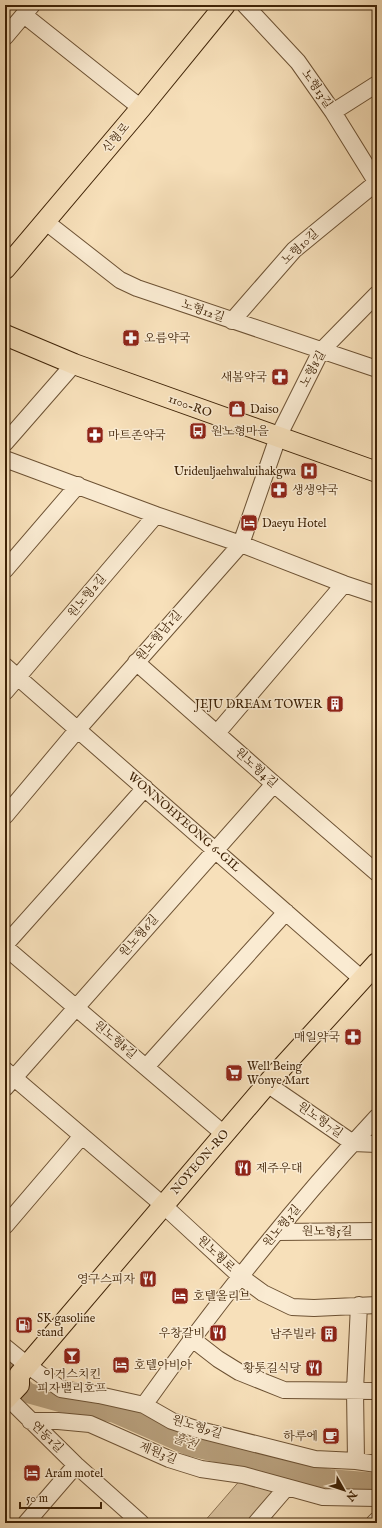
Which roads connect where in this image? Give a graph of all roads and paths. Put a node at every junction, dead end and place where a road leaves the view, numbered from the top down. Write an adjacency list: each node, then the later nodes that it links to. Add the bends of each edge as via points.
1 (225, 5): 6 (main road, 신형로)
2 (245, 5): 7 (street, 노형13길, via 298,62)
3 (28, 10): 4 (street); 6 (street)
4 (5, 37)
5 (377, 84): 7 (street)
6 (141, 108): 9 (main road, 신형로)
7 (332, 112): 8 (street, 노형13길)
8 (377, 182): 12 (street, 노형10길, via 294,250)
9 (46, 222): 10 (main road, 신형로); 12 (street, 노형12길, via 120,280)
10 (5, 269)
11 (377, 294): 14 (street, 노형8길)
12 (232, 321): 14 (street, 노형12길)
13 (5, 335): 15 (main road, 1100-RO)
14 (321, 351): 16 (street, 노형12길); 17 (street, 노형8길)
15 (74, 364): 17 (main road, 1100-RO); 18 (street)
16 (377, 369)
17 (278, 436): 20 (main road, 1100-RO); 23 (street, 원노형남1길)
18 (5, 443)
19 (5, 459): 21 (street)
20 (377, 472)
21 (78, 485): 22 (street); 24 (street)
22 (156, 515): 23 (street); 29 (street, 원노형2길)
23 (241, 544): 25 (street); 27 (street, 원노형남1길)
24 (5, 570)
25 (344, 584): 26 (street); 32 (street)
26 (377, 595)
27 (136, 662): 31 (street, 원노형남1길); 32 (street, 원노형4길)
28 (5, 666): 29 (street, WONNOHYEONG 6-GIL)
29 (18, 677): 30 (street); 31 (street, WONNOHYEONG 6-GIL)
30 (5, 692)
31 (78, 729): 34 (street, WONNOHYEONG 6-GIL); 35 (street, 원노형남1길)
32 (217, 733): 33 (street, 원노형4길)
33 (274, 784): 36 (street, 원노형6길); 37 (street, 원노형4길)
34 (145, 788): 36 (street, WONNOHYEONG 6-GIL); 39 (street)
35 (5, 816)
36 (215, 850): 38 (street, WONNOHYEONG 6-GIL); 42 (street, 원노형6길)
37 (377, 873)
38 (286, 912): 41 (street, WONNOHYEONG 6-GIL); 43 (street)
39 (5, 946): 42 (street, 원노형8길)
40 (377, 963): 41 (main road, NOYEON-RO)
41 (362, 978): 45 (main road, NOYEON-RO)
42 (75, 1007): 43 (street, 원노형8길); 44 (street, 원노형6길)
43 (146, 1067): 47 (street, 원노형8길)
44 (8, 1078): 48 (street, 원노형로)
45 (268, 1084): 47 (main road, NOYEON-RO); 49 (street, 원노형7길)
46 (377, 1116): 49 (street, 원노형3길)
47 (224, 1134): 51 (main road, NOYEON-RO)
48 (81, 1137): 51 (street, 원노형로); 52 (street)
49 (353, 1143): 50 (street, 원노형7길); 54 (street, 원노형3길)
50 (377, 1144)
51 (163, 1205): 55 (street, 원노형로); 60 (main road, NOYEON-RO)
52 (5, 1226)
53 (377, 1231): 54 (street, 원노형5길)
54 (277, 1232): 55 (street, 원노형3길)
55 (240, 1276): 56 (street, 원노형로, via 263,1293 292,1306 314,1308); 58 (street, 원노형3길)
56 (359, 1305): 57 (street, 원노형로); 61 (street)
57 (377, 1305)
58 (192, 1338): 61 (street, via 239,1372 284,1390); 63 (street, 원노형3길)
59 (5, 1347): 60 (street)
60 (14, 1382): 63 (street, 원노형9길, via 99,1395); 64 (street, 연동1길)
61 (356, 1390): 62 (street); 65 (street)
62 (377, 1391)
63 (144, 1405): 65 (street, 원노형9길, via 172,1421 196,1429 315,1459)
64 (30, 1421): 67 (street, 연동1길); 68 (street, 제원3길, via 90,1424 169,1459 201,1470 243,1475)
65 (356, 1461): 66 (street, 원노형9길)
66 (377, 1464)
67 (76, 1465): 71 (street, 연동1길); 72 (street)
68 (287, 1487): 69 (street, 제원3길, via 323,1497); 73 (street)
69 (377, 1498)
70 (377, 1520): 74 (street)
71 (139, 1522)
72 (26, 1523)
73 (256, 1523)
74 (374, 1523)

